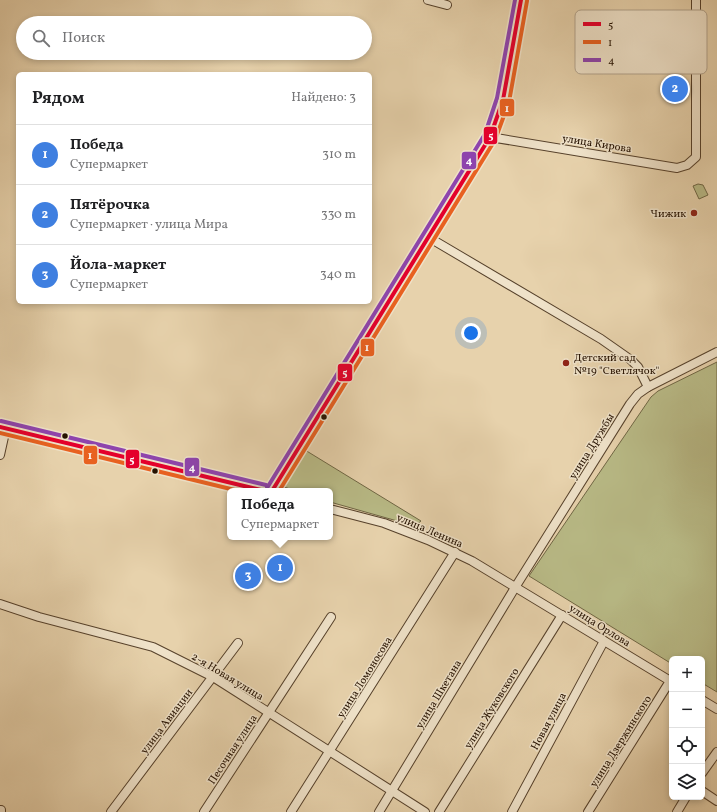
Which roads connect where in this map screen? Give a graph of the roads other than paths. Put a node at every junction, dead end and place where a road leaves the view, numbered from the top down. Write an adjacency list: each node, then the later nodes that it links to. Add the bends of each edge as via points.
1 (428, 0): 3 (street)
2 (521, 0): 5 (main road, via 503,100)
3 (447, 5)
4 (696, 74): 5 (street, улица Кирова, via 696,157 687,165 678,168)
5 (490, 137): 6 (main road)
6 (428, 237): 8 (street, via 601,339 638,367); 12 (main road)
7 (717, 352): 8 (street, улица Дружбы)
8 (648, 387): 15 (street, улица Дружбы, via 630,404)
9 (3, 427): 10 (street); 11 (main road)
10 (0, 455)
11 (253, 488)
12 (274, 488)
13 (333, 510): 14 (street, улица Ленина, via 384,523)
14 (455, 552): 15 (street, улица Ленина); 27 (street, улица Ломоносова)
15 (516, 586): 17 (street, улица Орлова); 30 (street, улица Шкетана)
16 (0, 604): 21 (street, 2-я Новая улица, via 153,647)
17 (562, 615): 19 (street, улица Орлова); 39 (street, улица Жуковского)
18 (331, 617): 26 (street, Песочная улица)
19 (604, 641): 22 (street, улица Орлова); 40 (street, Новая улица)
20 (238, 643): 21 (street, улица Авиации)
21 (213, 677): 26 (street, 2-я Новая улица); 34 (street, улица Авиации)
22 (669, 680)
23 (669, 684): 41 (street, улица Дзержинского)
24 (705, 702): 25 (street)
25 (717, 709)
26 (268, 714): 27 (street, 2-я Новая улица); 35 (street, Песочная улица)
27 (331, 751): 30 (street, 2-я Новая улица); 36 (street, улица Ломоносова)
28 (717, 752): 29 (street)
29 (705, 769)
30 (392, 791): 37 (street, улица Шкетана); 38 (street, 2-я Новая улица)
31 (705, 793): 33 (street)
32 (684, 800): 42 (street)
33 (717, 801)
34 (111, 812)
35 (204, 812)
36 (291, 812)
37 (379, 812)
38 (425, 812)
39 (439, 812)
40 (512, 812)
41 (588, 812)
42 (677, 812)

